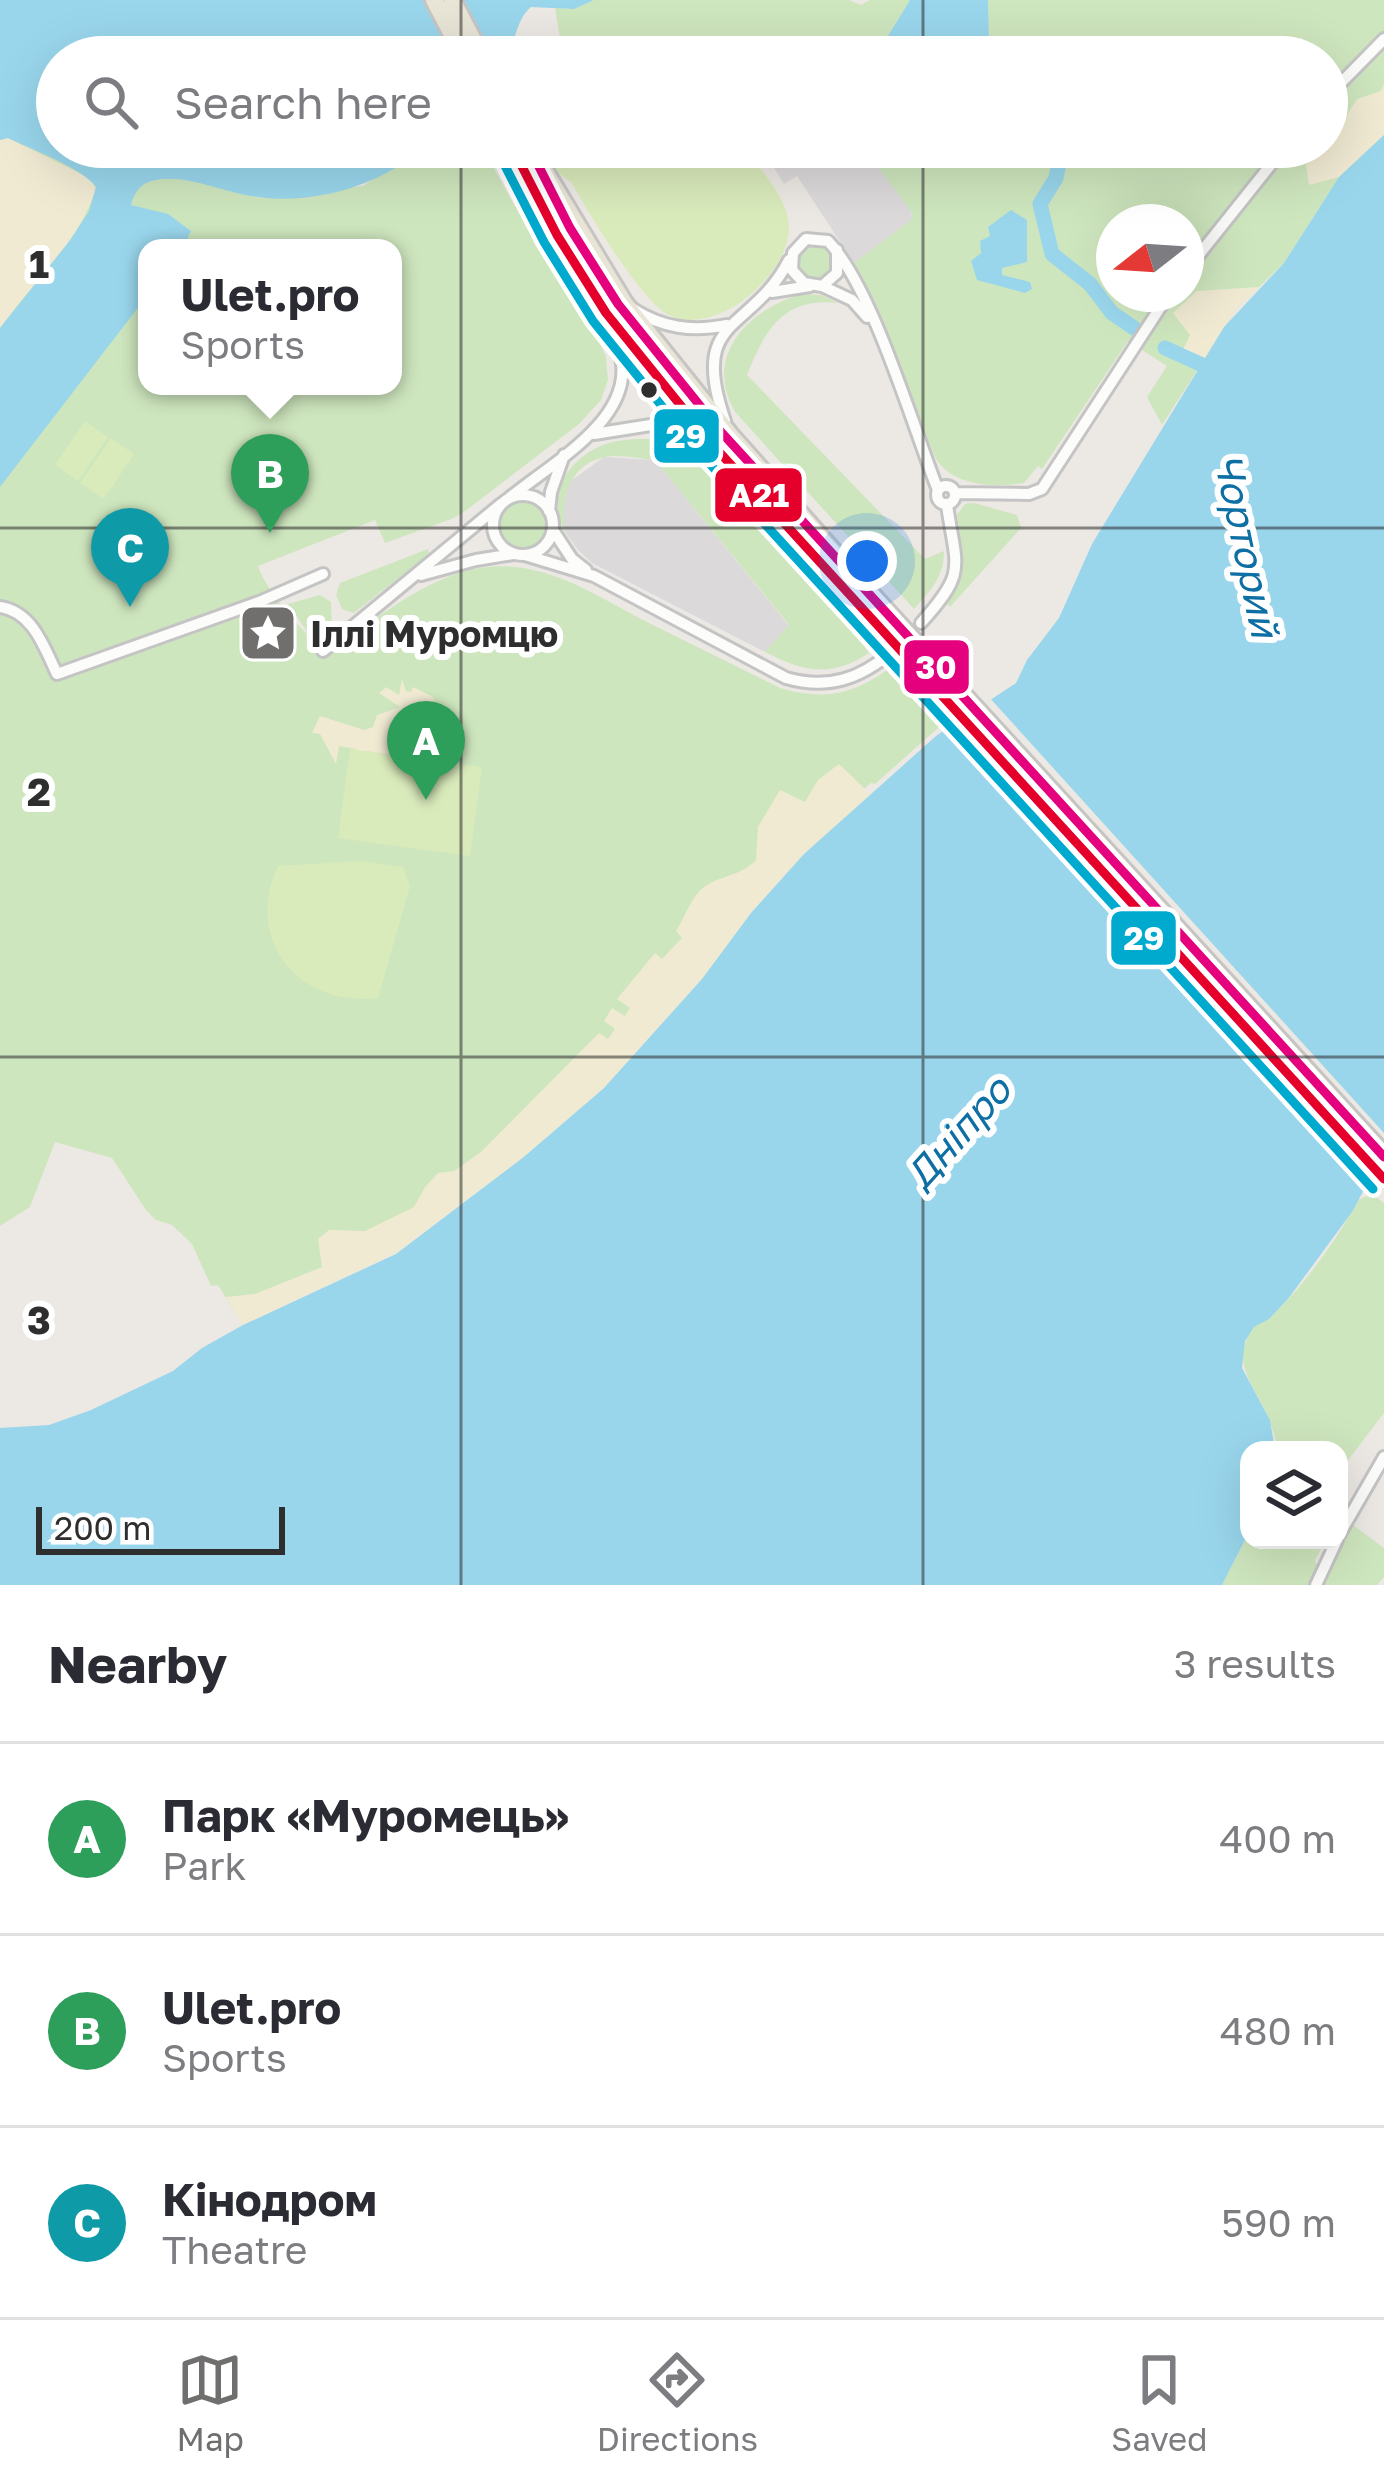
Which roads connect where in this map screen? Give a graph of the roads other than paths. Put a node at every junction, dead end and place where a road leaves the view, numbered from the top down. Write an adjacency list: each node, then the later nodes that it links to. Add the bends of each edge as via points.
1 (434, 0): 3 (main road)
2 (452, 0): 4 (main road)
3 (453, 36)
4 (471, 36)
5 (1384, 39): 6 (street)
6 (1348, 76)
7 (1268, 168): 9 (street)
8 (533, 169): 14 (main road); 16 (main road, via 557,235)
9 (1204, 248)
10 (837, 250): 11 (street, via 817,237); 12 (street, via 837,273); 18 (street)
11 (793, 253): 12 (street, via 793,270); 13 (street)
12 (818, 286): 13 (street); 18 (street, via 852,300)
13 (772, 292): 17 (street)
14 (624, 303): 17 (street, via 666,325); 20 (main road)
15 (1157, 312): 24 (street, via 1042,489)
16 (606, 313): 19 (street, via 622,364 620,387); 21 (main road)
17 (727, 326): 20 (street, via 713,376)
18 (878, 333): 23 (street)
19 (591, 435): 21 (street, via 657,424); 22 (street)
20 (730, 435): 33 (main road)
21 (711, 443): 33 (main road)
22 (566, 452): 25 (street); 27 (street)
23 (938, 490): 24 (street); 26 (street)
24 (955, 493): 26 (street)
25 (504, 501): 27 (street, via 527,495); 29 (street, via 493,532); 31 (street)
26 (947, 505): 35 (street, via 955,578)
27 (549, 511): 28 (street)
28 (553, 530): 29 (street, via 544,548); 32 (street)
29 (519, 555): 31 (street); 32 (street)
30 (323, 574): 34 (street, via 57,674 33,627)
31 (418, 576): 36 (street)
32 (593, 576): 37 (street, via 804,683 840,682)
33 (874, 607): 38 (main road, bridge); 39 (main road, bridge)
34 (0, 608)
35 (921, 622)
36 (323, 651)
37 (893, 651)
38 (1384, 1156)
39 (1384, 1178)
40 (1384, 1457): 41 (street)
41 (1348, 1520)
42 (1333, 1549): 43 (street)
43 (1316, 1585)

